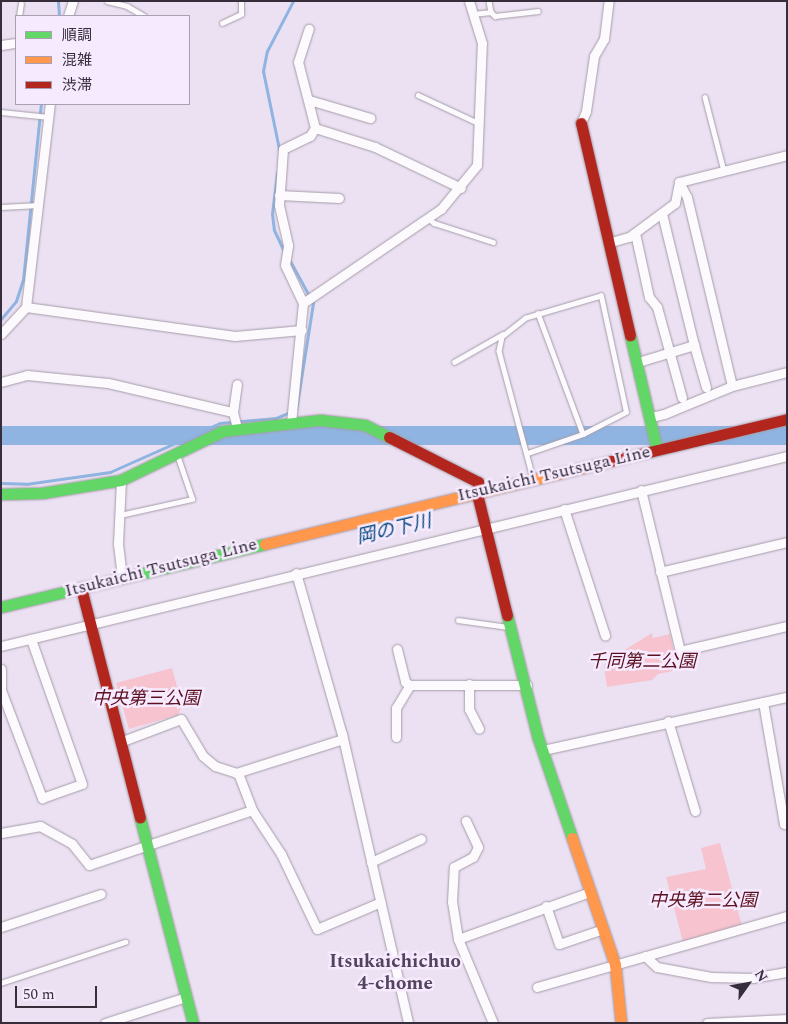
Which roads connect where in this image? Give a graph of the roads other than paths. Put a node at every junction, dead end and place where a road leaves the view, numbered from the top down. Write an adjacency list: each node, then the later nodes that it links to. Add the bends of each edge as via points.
1 (73, 1): 12 (street)
2 (108, 1): 13 (lane, via 127,6)
3 (241, 1): 14 (lane, via 241,14)
4 (469, 1): 10 (street)
5 (489, 1): 9 (lane)
6 (610, 1): 26 (street, via 604,39 592,62 586,111)
7 (21, 4): 11 (lane)
8 (538, 11): 9 (lane, via 496,16)
9 (491, 12): 10 (lane)
10 (473, 14): 25 (street, via 482,43)
11 (20, 15)
12 (68, 15)
13 (142, 15)
14 (222, 23)
15 (309, 29): 20 (street, via 298,62)
16 (15, 43): 17 (street)
17 (1, 45)
18 (418, 95): 25 (lane)
19 (705, 97): 29 (lane)
20 (309, 100): 24 (street); 27 (street)
21 (50, 105): 23 (street)
22 (1, 112): 23 (lane)
23 (47, 117): 34 (street)
24 (370, 118)
25 (479, 123): 31 (street, via 477,165)
26 (581, 123): 40 (street)
27 (315, 128): 31 (street, via 375,147); 32 (street, via 310,136 283,149)
28 (787, 155): 29 (street)
29 (724, 171): 30 (street)
30 (679, 182): 36 (street, via 675,202); 54 (street, via 687,197)
31 (461, 188): 37 (street)
32 (279, 195): 33 (street); 41 (street, via 280,219 288,248 284,260)
33 (339, 198)
34 (38, 205): 35 (lane); 42 (street)
35 (1, 207)
36 (662, 214): 38 (street); 47 (street)
37 (428, 218): 39 (lane, via 434,223); 41 (street)
38 (635, 234): 40 (street); 48 (street, via 649,297 657,306)
39 (493, 242)
40 (611, 242): 50 (street)
41 (308, 300): 44 (street)
42 (26, 307): 44 (street, via 235,336); 46 (street)
43 (538, 313): 45 (lane); 62 (lane); 62 (lane, via 601,296 626,412)
44 (302, 330): 58 (street)
45 (506, 332): 49 (lane); 65 (lane, via 499,350)
46 (1, 334)
47 (694, 345): 48 (street); 55 (street)
48 (670, 355): 50 (street); 56 (street)
49 (454, 362)
50 (638, 362): 59 (street)
51 (787, 372): 54 (street)
52 (1, 382): 57 (street, via 27,375 91,380)
53 (238, 384): 57 (street)
54 (732, 386): 59 (street)
55 (706, 387)
56 (682, 398)
57 (234, 413): 61 (street)
58 (291, 417): 61 (street); 71 (street, via 364,425 478,482)
59 (651, 417): 63 (street)
60 (787, 419): 63 (street, Itsukaichi Tsutsuga Line)
61 (237, 428): 64 (street, via 213,434)
62 (583, 434): 65 (lane)
63 (657, 450): 67 (street, Itsukaichi Tsutsuga Line)
64 (176, 452): 68 (street); 73 (lane, via 192,499)
65 (528, 453): 67 (lane)
66 (787, 456): 69 (street)
67 (533, 479): 71 (street, Itsukaichi Tsutsuga Line)
68 (120, 480): 70 (street, via 42,494); 73 (street)
69 (641, 490): 72 (street); 76 (street)
70 (1, 494)
71 (479, 495): 74 (street); 78 (street, Itsukaichi Tsutsuga Line)
72 (564, 509): 74 (street); 85 (street)
73 (119, 515): 78 (street)
74 (485, 526): 77 (street); 84 (street)
75 (787, 542): 76 (street)
76 (660, 572): 83 (street, via 680,651)
77 (296, 574): 82 (street); 98 (street)
78 (122, 577): 79 (street, Itsukaichi Tsutsuga Line)
79 (82, 591): 80 (street, Itsukaichi Tsutsuga Line); 82 (street)
80 (1, 607)
81 (458, 620): 84 (lane)
82 (89, 621): 86 (street); 99 (street)
83 (787, 626)
84 (511, 627): 92 (street)
85 (605, 636)
86 (31, 638): 87 (street); 89 (street, via 82,784 42,798 1,690)
87 (1, 646)
88 (397, 649): 91 (street, via 405,682)
89 (1, 669)
90 (469, 684): 91 (street); 92 (street); 96 (street, via 469,709)
91 (410, 685): 97 (street, via 396,708)
92 (527, 685): 100 (street)
93 (787, 697): 94 (street)
94 (763, 702): 95 (street); 105 (street)
95 (668, 721): 100 (street); 103 (street)
96 (479, 729)
97 (396, 738)
98 (343, 740): 101 (street); 109 (street)
99 (120, 742): 101 (street, via 181,719 203,756 222,770); 108 (street)
100 (542, 750): 110 (street)
101 (238, 773): 102 (street)
102 (252, 810): 108 (street); 112 (street, via 282,854 317,929)
103 (695, 811)
104 (466, 821): 117 (street, via 478,847 473,857 454,867 452,902)
105 (784, 824)
106 (1, 833): 108 (street, via 40,826 72,844 89,865)
107 (421, 840): 109 (street)
108 (146, 844): 124 (street)
109 (371, 862): 112 (street)
110 (590, 892): 113 (street); 116 (street)
111 (101, 894): 115 (street)
112 (380, 902): 128 (street)
113 (546, 906): 116 (street, via 559,944); 117 (street)
114 (787, 916): 119 (street)
115 (1, 927)
116 (603, 929): 120 (street)
117 (458, 939): 129 (street)
118 (125, 942): 122 (lane)
119 (645, 956): 120 (street); 121 (street, via 657,967 711,977 752,978)
120 (615, 964): 123 (street); 130 (street)
121 (787, 972)
122 (1, 983)
123 (537, 987)
124 (186, 997): 126 (street); 127 (street)
125 (787, 1019): 131 (street)
126 (105, 1023)
127 (193, 1023)
128 (408, 1023)
129 (493, 1023)
130 (621, 1023)
131 (707, 1023)

